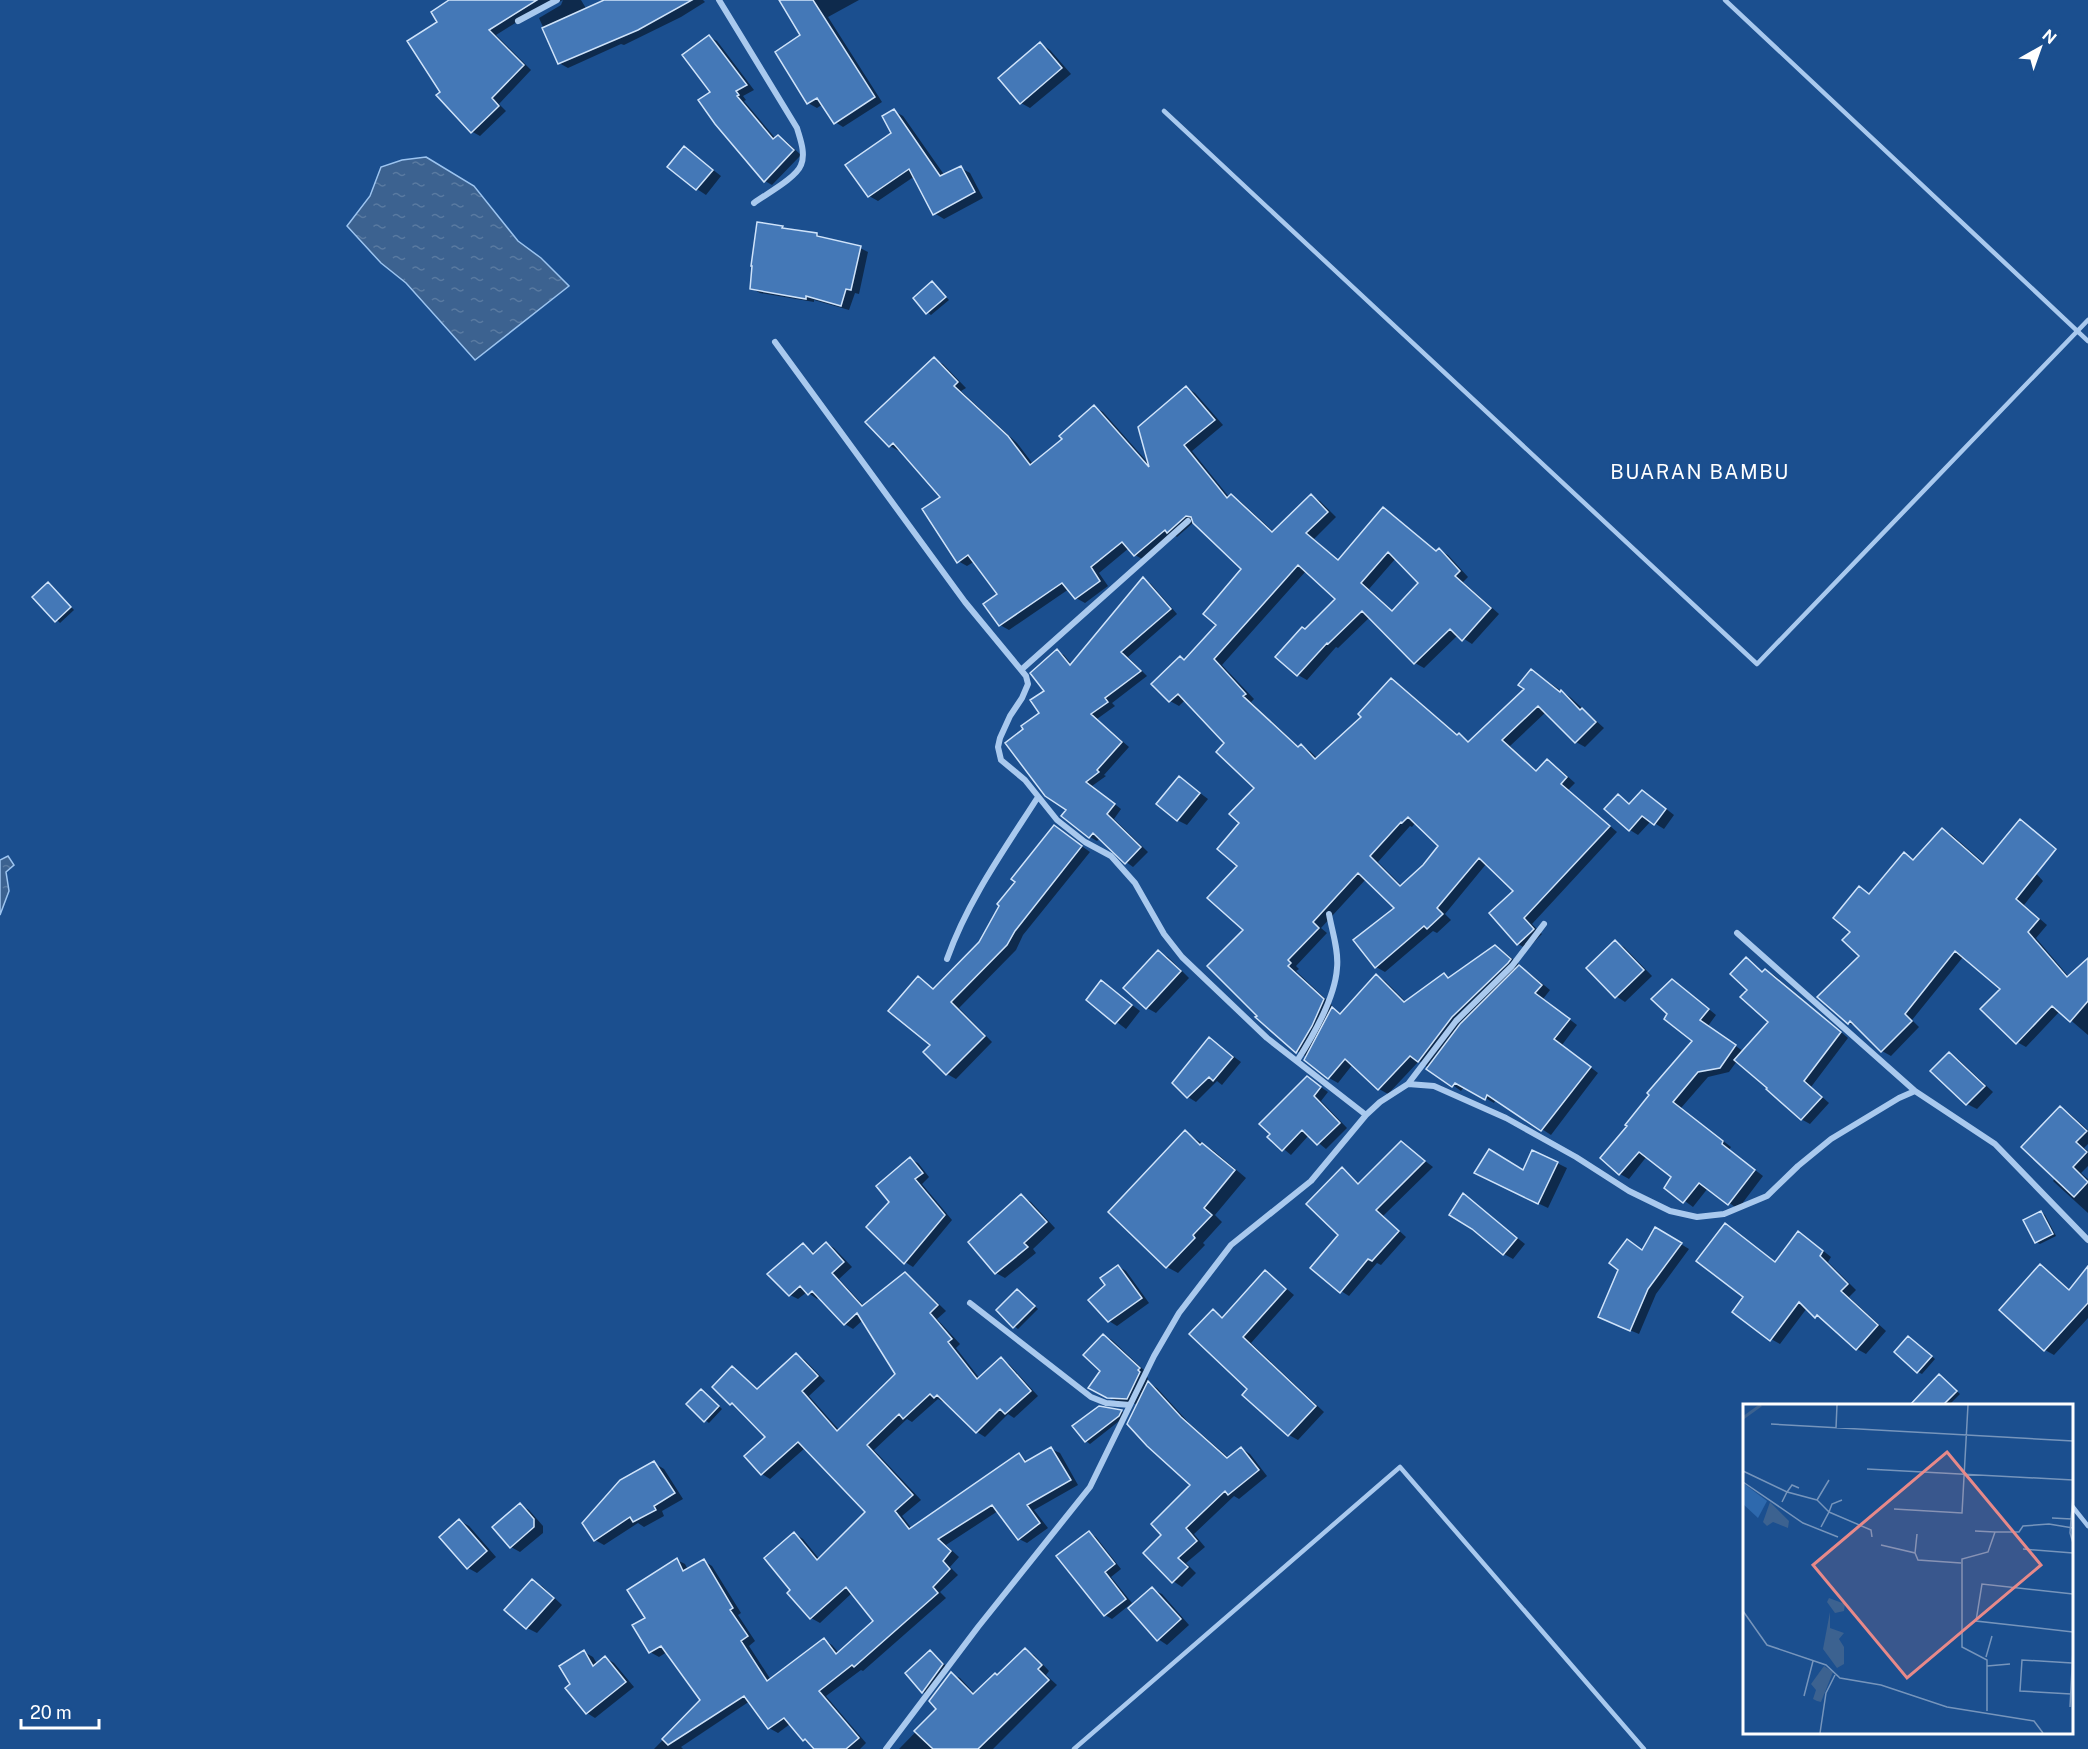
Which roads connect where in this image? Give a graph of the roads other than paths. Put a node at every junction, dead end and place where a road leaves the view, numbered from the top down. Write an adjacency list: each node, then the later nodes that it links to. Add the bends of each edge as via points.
1 (557, 0): 4 (street)
2 (719, 0): 6 (street, via 797,128 803,150 797,172)
3 (1725, 0): 8 (lane)
4 (518, 21)
5 (1164, 111): 8 (lane, via 1757,664)
6 (754, 203)
7 (2088, 320): 8 (lane)
8 (2078, 331): 9 (lane)
9 (2088, 341)
10 (775, 342): 12 (street, via 965,602)
11 (1188, 520): 12 (street)
12 (1021, 670): 13 (street, via 1028,684 998,747 1001,760)
13 (1038, 797): 17 (street, via 973,897); 18 (street, via 1057,820 1111,856 1136,884 1182,957)
14 (1329, 914): 18 (street, via 1338,967 1335,984 1310,1040)
15 (1544, 924): 19 (street, via 1512,966 1456,1021)
16 (1737, 933): 20 (street)
17 (947, 959)
18 (1296, 1061): 21 (street)
19 (1408, 1084): 20 (street, via 1434,1086 1476,1103 1629,1191 1670,1211 1697,1217 1724,1214 1767,1196 1831,1139); 21 (street)
20 (1915, 1091): 22 (street, via 1995,1144)
21 (1366, 1115): 24 (street, via 1311,1181 1231,1245 1179,1313)
22 (2088, 1240)
23 (970, 1303): 24 (street, via 1091,1397)
24 (1130, 1405): 27 (street, via 1090,1487)
25 (2073, 1507): 26 (lane)
26 (2088, 1527)
27 (886, 1749)
28 (1074, 1749): 29 (lane, via 1400,1467)
29 (1644, 1749)

